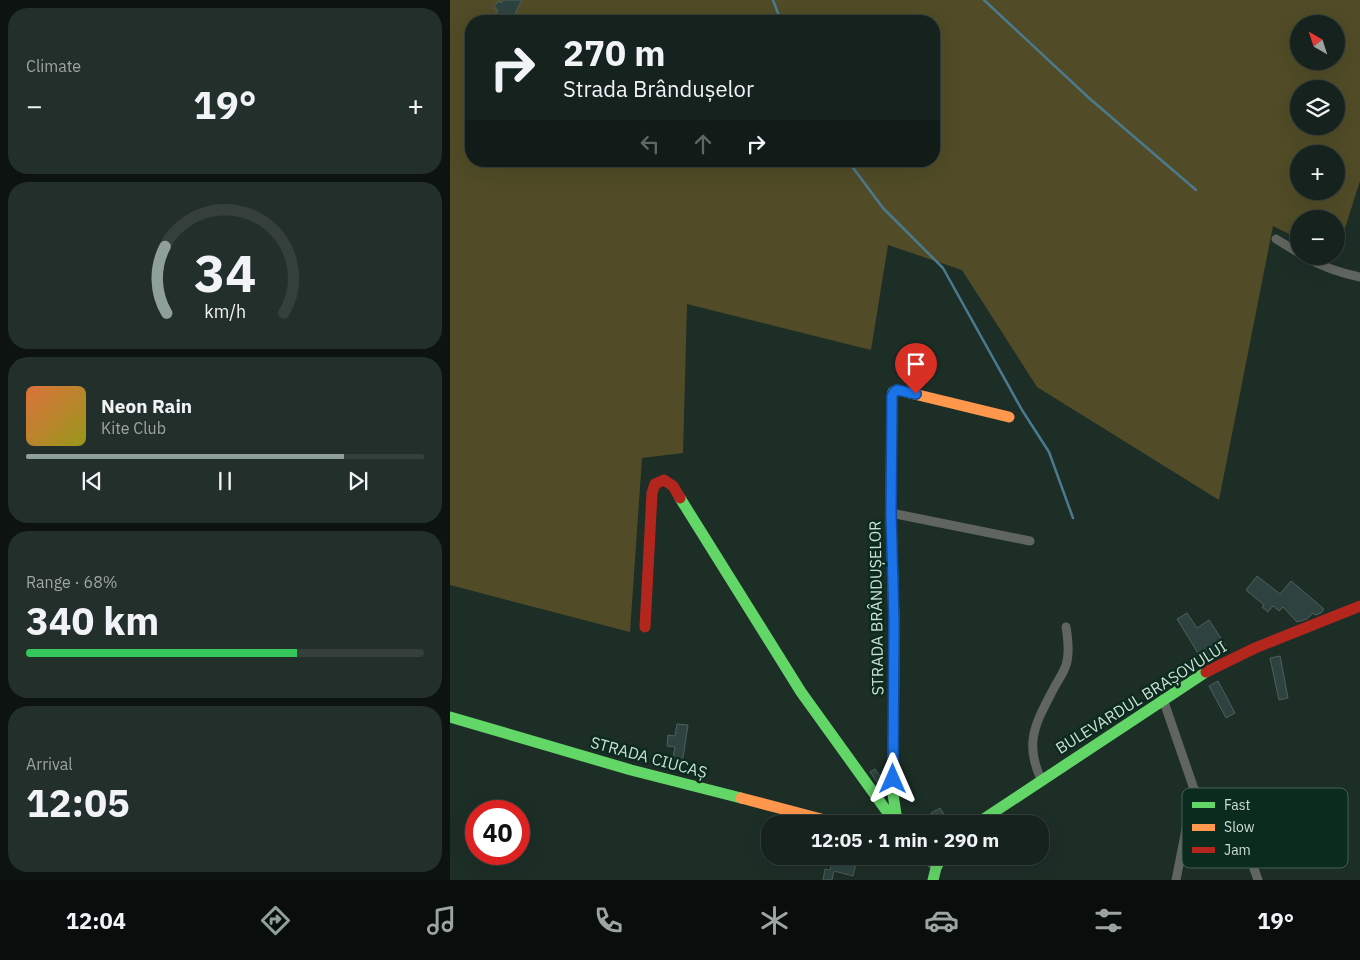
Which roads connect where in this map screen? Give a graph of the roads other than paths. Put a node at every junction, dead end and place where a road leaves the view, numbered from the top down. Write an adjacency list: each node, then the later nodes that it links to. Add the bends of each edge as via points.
1 (1276, 240): 2 (street)
2 (1290, 248)
3 (1318, 265): 4 (street)
4 (1360, 277)
5 (1009, 417): 6 (street, STRADA BRÂNDUȘELOR, via 897,390 894,392)
6 (891, 513): 7 (street); 17 (street, STRADA BRÂNDUȘELOR)
7 (1030, 541)
8 (1360, 606): 11 (street, BULEVARDUL BRAȘOVULUI, via 1238,656 1203,673)
9 (644, 627): 16 (street, STRADA BRÂNDUȘELOR, via 653,488 664,480 674,486 801,692)
10 (1066, 627): 13 (street, via 1066,665 1032,741)
11 (1163, 699): 13 (street, BULEVARDUL BRAȘOVULUI); 14 (street)
12 (450, 717): 15 (street, STRADA CIUCAȘ, via 631,770)
13 (1041, 779): 18 (street, BULEVARDUL BRAȘOVULUI)
14 (1194, 788)
15 (805, 815)
16 (891, 815)
17 (896, 815)
18 (989, 815)
19 (1182, 850): 25 (street)
20 (933, 865): 22 (street)
21 (938, 865): 22 (street)
22 (936, 868): 24 (street)
23 (1254, 868): 26 (street)
24 (933, 880)
25 (1176, 880)
26 (1258, 880)

